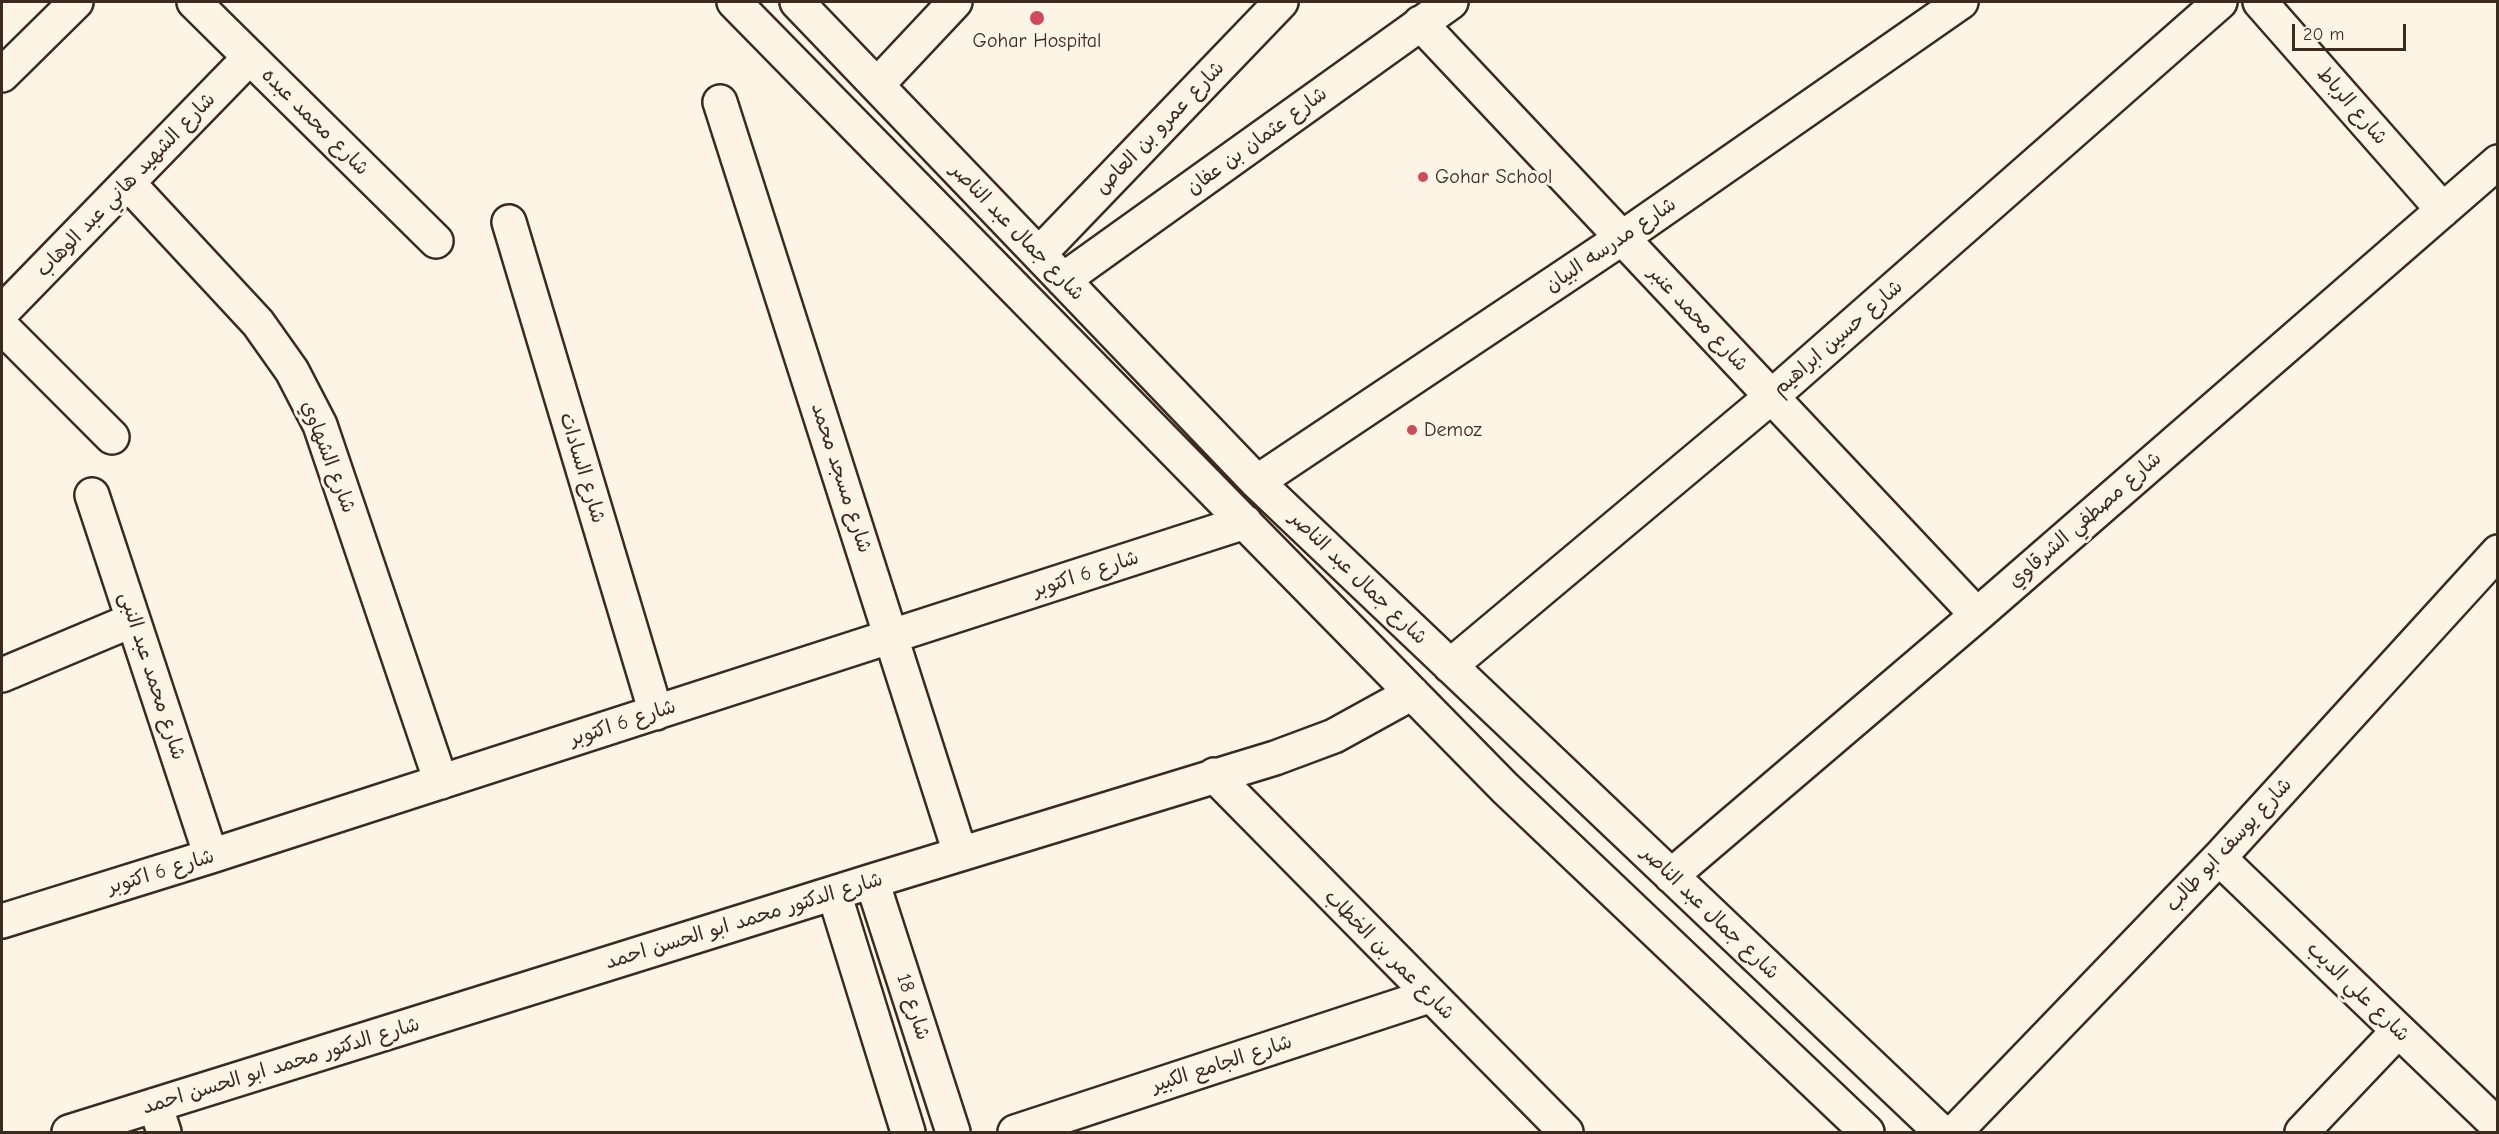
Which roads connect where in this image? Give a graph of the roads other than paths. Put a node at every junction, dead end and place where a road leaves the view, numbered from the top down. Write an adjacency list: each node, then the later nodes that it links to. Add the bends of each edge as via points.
1 (76, 2): 13 (street)
2 (194, 2): 12 (street, شارع محمد عبده)
3 (734, 2): 30 (street, شارع جمال عبد الناصر)
4 (797, 2): 14 (street, شارع جمال عبد الناصر)
5 (955, 2): 14 (street)
6 (1281, 2): 22 (street, شارع عمرو بن العاص)
7 (1451, 2): 11 (street, شارع عثمان بن عفان)
8 (1961, 2): 20 (street, شارع مدرسه البيان)
9 (2220, 2): 26 (street, شارع حسين ابراهيم)
10 (2260, 2): 18 (street, شارع الرباط)
11 (1420, 23): 20 (street, شارع محمد عنبر); 23 (street, شارع عثمان بن عفان)
12 (250, 57): 17 (street, شارع الشهيد هاني عبد الوهاب); 21 (street, شارع محمد عبده)
13 (2, 75)
14 (877, 85): 22 (street, شارع جمال عبد الناصر)
15 (720, 102): 34 (street, شارع مسجد محمد)
16 (2498, 162): 18 (street, شارع مصطفي الشرقاوي)
17 (128, 183): 24 (street, شارع الشهيد هاني عبد الوهاب); 40 (street, شارع الشهاوي, via 258,322 292,371 320,424)
18 (2443, 210): 32 (street, شارع مصطفي الشرقاوي)
19 (508, 222): 38 (street, شارع السادات)
20 (1622, 238): 26 (street, شارع محمد عنبر); 28 (street, شارع مدرسه البيان)
21 (436, 242)
22 (1039, 254): 23 (street, شارع جمال عبد الناصر)
23 (1063, 280): 28 (street, شارع جمال عبد الناصر)
24 (2, 312)
25 (2, 327): 27 (street)
26 (1771, 397): 32 (street, شارع محمد عنبر); 35 (street, شارع حسين ابراهيم)
27 (112, 437)
28 (1257, 482): 35 (street, شارع جمال عبد الناصر)
29 (92, 495): 33 (street, شارع محمد عبد النبى)
30 (1245, 522): 34 (street, شارع 6 اكتوبر); 37 (street, شارع جمال عبد الناصر)
31 (2498, 552): 43 (street, شارع يوسف ابو طالب)
32 (1977, 615): 44 (street, شارع مصطفي الشرقاوي)
33 (133, 620): 36 (street); 42 (street, شارع محمد عبد النبى)
34 (892, 637): 38 (street, شارع 6 اكتوبر); 41 (street, شارع مسجد محمد)
35 (1450, 666): 44 (street, شارع جمال عبد الناصر)
36 (2, 675)
37 (1412, 693): 39 (street, شارع الدكتور محمد ابو الحسن احمد, via 1334,735 1275,758); 57 (street, شارع جمال عبد الناصر, via 1505,788)
38 (656, 713): 40 (street, شارع 6 اكتوبر)
39 (1214, 775): 41 (street, شارع الدكتور محمد ابو الحسن احمد); 48 (street, شارع عمر بن الخطاب)
40 (441, 782): 42 (street, شارع 6 اكتوبر)
41 (960, 853): 45 (street, شارع الدكتور محمد ابو الحسن احمد)
42 (211, 856): 47 (street, شارع 6 اكتوبر)
43 (2219, 858): 49 (street, شارع علي الديب); 59 (street, شارع يوسف ابو طالب)
44 (1671, 876): 58 (street, شارع جمال عبد الناصر)
45 (872, 880): 46 (street, شارع الدكتور محمد ابو الحسن احمد); 54 (street, شارع 18)
46 (834, 892): 50 (street, شارع الدكتور محمد ابو الحسن احمد); 53 (street)
47 (2, 921)
48 (1430, 996): 55 (street, شارع الجامع الكبير); 56 (street, شارع عمر بن الخطاب)
49 (2398, 1031): 51 (street, شارع علي الديب); 60 (street)
50 (160, 1119): 52 (street, شارع الدكتور محمد ابو الحسن احمد)
51 (2498, 1126)
52 (69, 1132)
53 (908, 1132)
54 (953, 1132)
55 (1015, 1132)
56 (1566, 1132)
57 (1867, 1132)
58 (1941, 1132)
59 (1955, 1132)
60 (2302, 1132)

